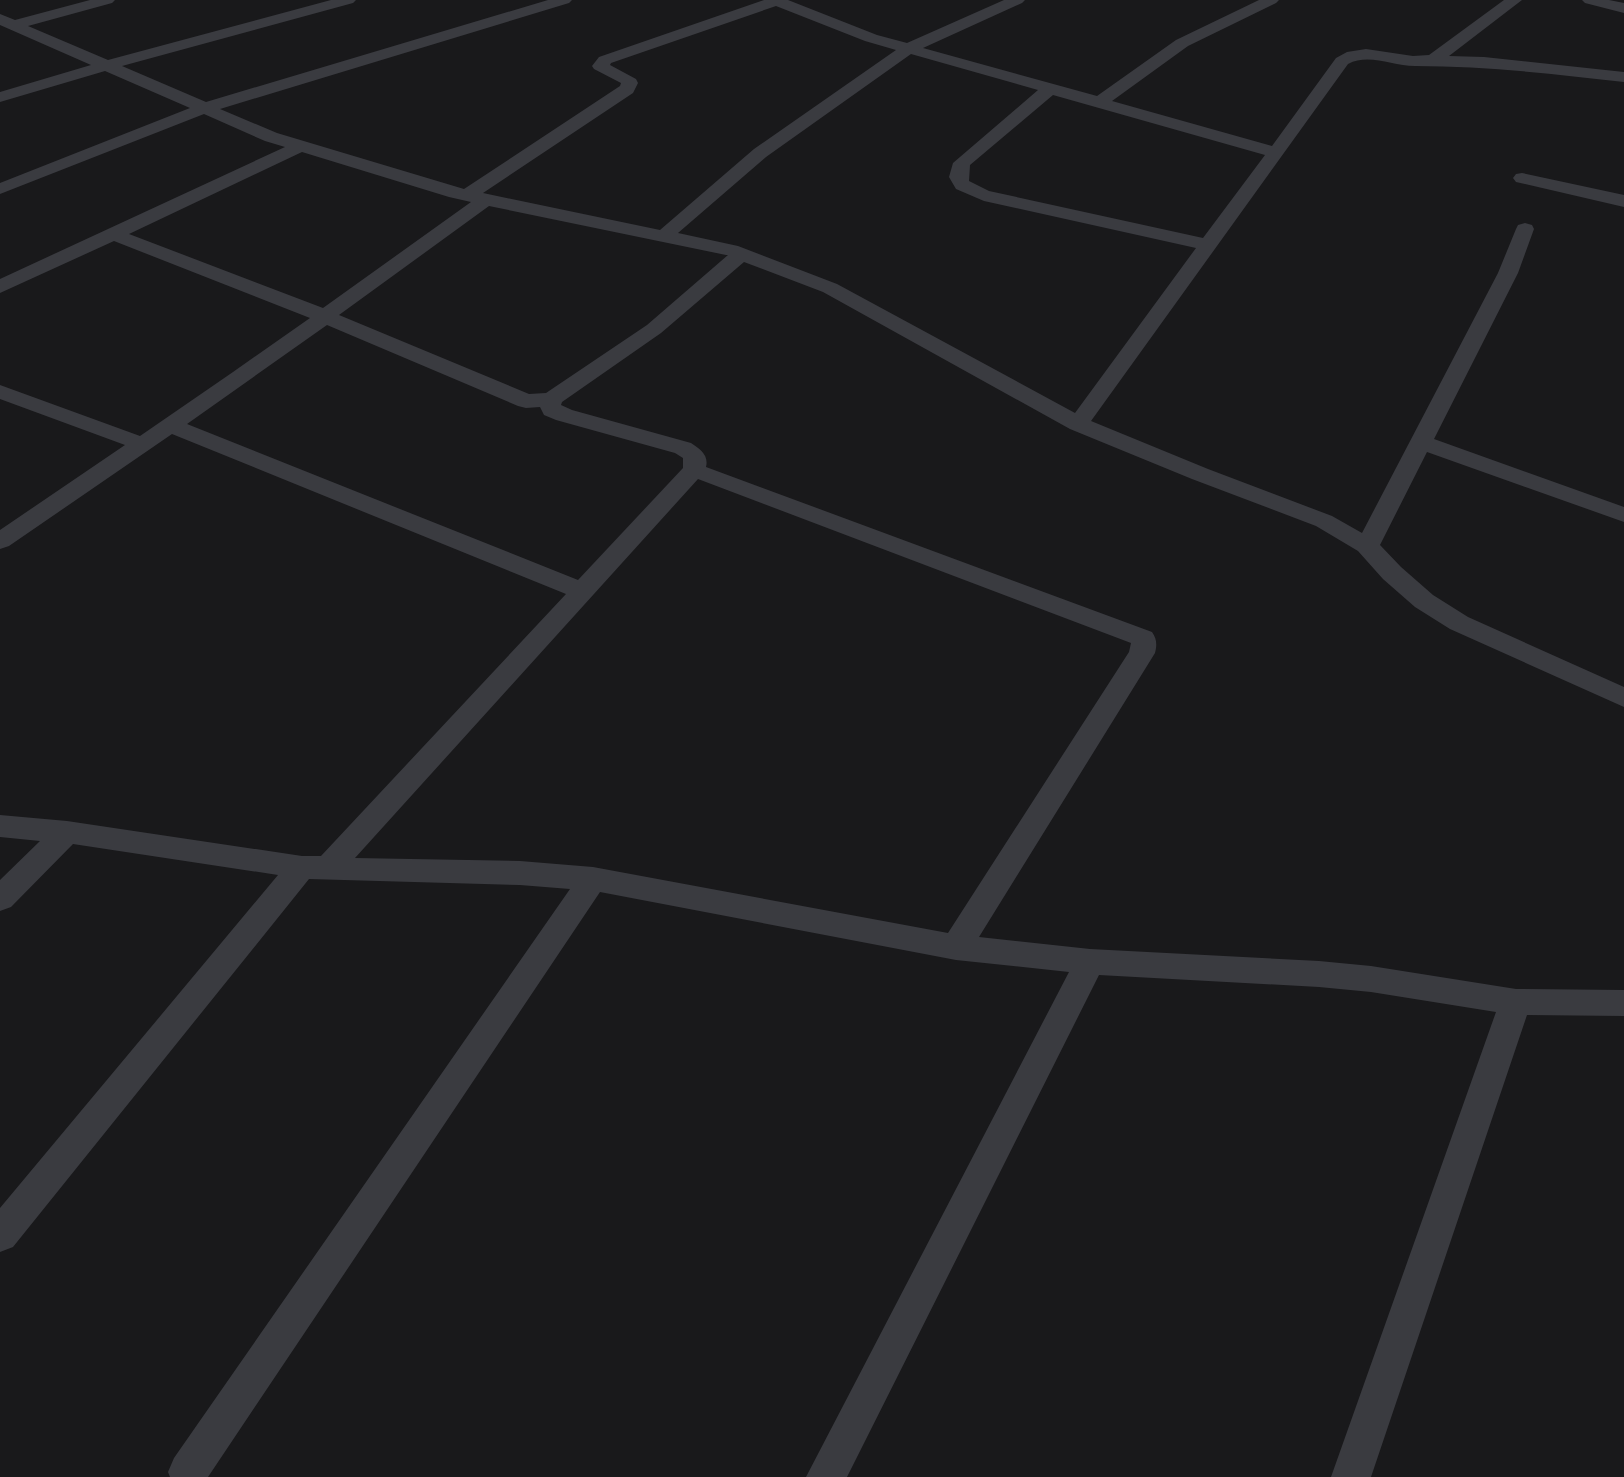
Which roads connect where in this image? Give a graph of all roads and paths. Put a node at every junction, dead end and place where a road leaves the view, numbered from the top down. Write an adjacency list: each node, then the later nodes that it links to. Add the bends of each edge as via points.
1 (107, 0): 10 (street)
2 (348, 0): 13 (street)
3 (564, 0): 18 (street)
4 (775, 0): 11 (street, via 871,38); 23 (street, via 605,60 600,66 627,80 630,83 628,89)
5 (1017, 0): 11 (street)
6 (1271, 0): 17 (street, via 1182,42)
7 (1514, 0): 12 (street)
8 (1590, 0): 9 (street)
9 (1624, 8)
10 (7, 22): 13 (street)
11 (909, 48): 15 (street); 27 (street, via 760,153)
12 (1433, 60): 14 (street, via 1484,62); 20 (street, via 1413,61 1366,54 1347,57)
13 (107, 65): 16 (street); 18 (street)
14 (1624, 77)
15 (1051, 88): 17 (street); 28 (street, via 962,163 958,181 964,188)
16 (0, 97)
17 (1100, 102): 20 (street)
18 (205, 108): 19 (street, via 271,137); 22 (street)
19 (301, 146): 23 (street); 26 (street)
20 (1276, 152): 28 (street)
21 (1522, 178): 24 (street)
22 (0, 189)
23 (476, 198): 27 (street); 31 (street)
24 (1624, 201)
25 (1525, 229): 36 (street, via 1508,273)
26 (113, 234): 30 (street); 31 (street)
27 (664, 236): 29 (street)
28 (1208, 245): 34 (street)
29 (741, 254): 33 (street, via 654,329); 34 (street, via 830,288)
30 (0, 287)
31 (324, 316): 33 (street, via 526,401); 35 (street)
32 (0, 392): 37 (street)
33 (552, 399): 38 (street, via 552,410 683,448 693,454 696,461)
34 (1078, 424): 41 (street, via 1324,521)
35 (169, 426): 37 (street); 42 (street)
36 (1421, 442): 39 (street); 41 (street)
37 (142, 444): 40 (street)
38 (694, 470): 42 (street); 49 (street, via 1143,638 1142,653)
39 (1624, 515)
40 (0, 541)
41 (1367, 546): 43 (street, via 1424,601 1459,622)
42 (582, 591): 46 (street)
43 (1624, 698)
44 (0, 826): 45 (street)
45 (67, 832): 46 (street); 48 (street)
46 (315, 867): 47 (street); 53 (street)
47 (592, 878): 49 (street); 54 (street)
48 (0, 899)
49 (956, 947): 50 (street)
50 (1090, 962): 51 (street, via 1319,974); 55 (street)
51 (1516, 1002): 52 (street); 56 (street)
52 (1624, 1002)
53 (0, 1235)
54 (188, 1472)
55 (826, 1477)
56 (1351, 1477)

